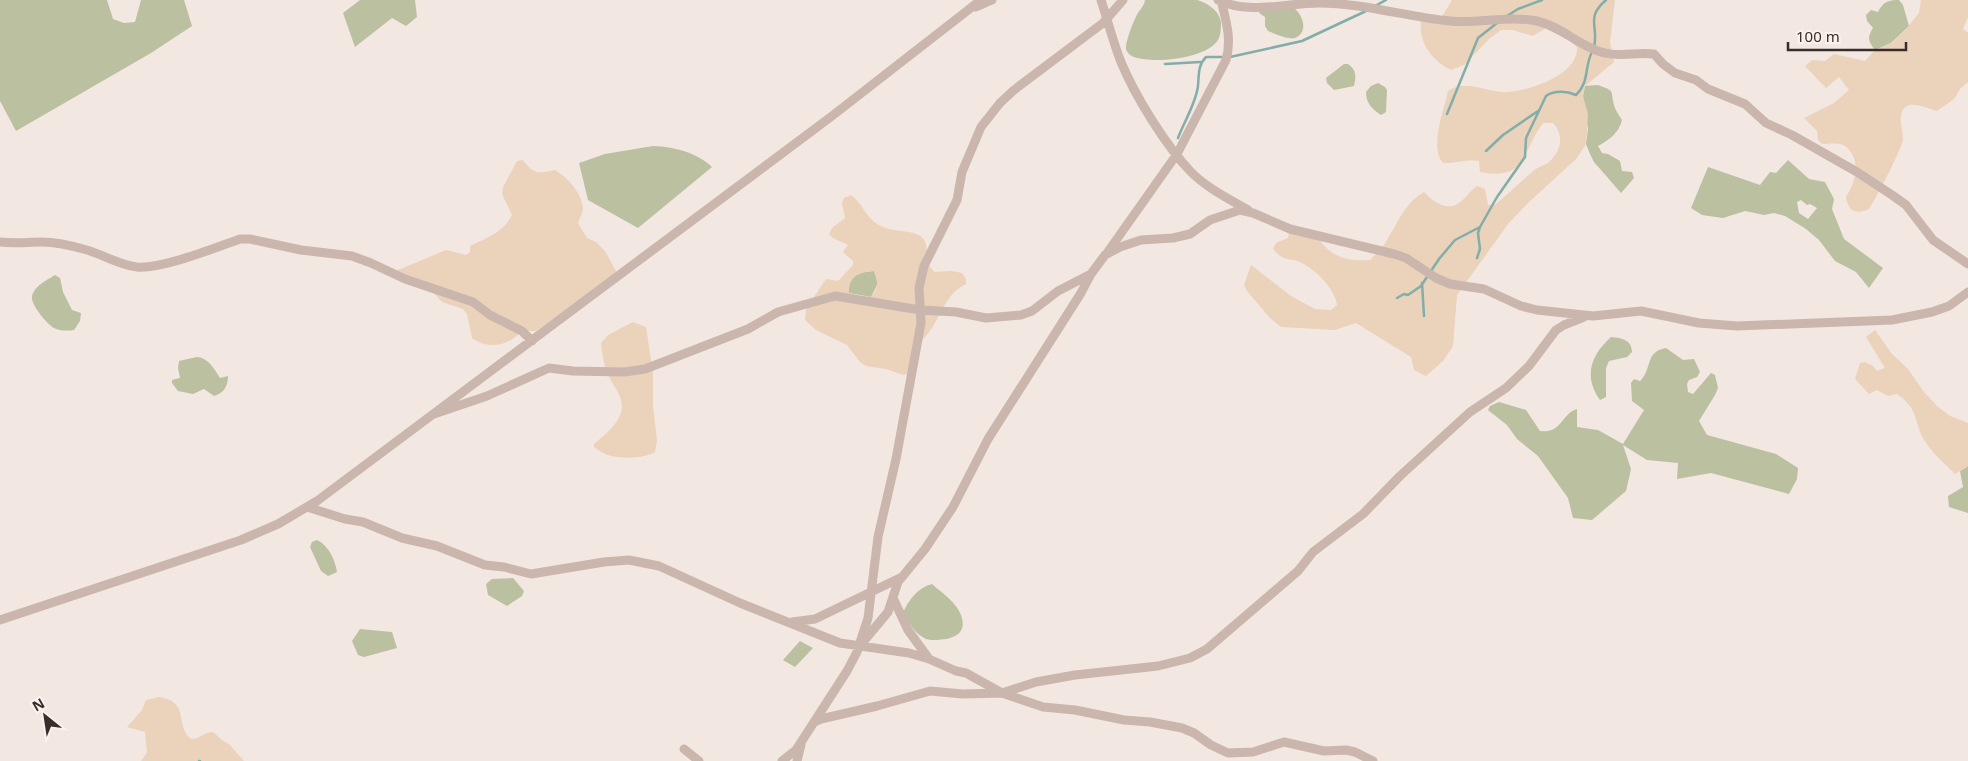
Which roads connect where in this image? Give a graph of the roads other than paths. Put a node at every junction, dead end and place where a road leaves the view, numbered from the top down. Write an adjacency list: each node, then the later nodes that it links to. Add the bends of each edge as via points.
1 (981, 0): 6 (street)
2 (992, 0): 6 (street)
3 (1101, 0): 7 (street)
4 (1123, 0): 7 (street)
5 (1220, 1): 8 (street, via 1230,47); 12 (street, via 1248,7 1320,3 1453,22 1520,18 1558,28 1606,54 1654,54 1675,73 1745,104 1766,123 1857,172 1892,195 1906,205 1933,240)
6 (966, 12): 17 (street)
7 (1107, 19): 8 (street, via 1121,62 1136,92); 15 (street, via 1014,90 981,127 962,172 957,200 924,266 919,288)
8 (1177, 154): 9 (street, via 1192,172 1215,190); 11 (street)
9 (1253, 213): 11 (street, via 1240,210 1226,213 1190,234 1141,240); 16 (street, via 1290,229 1406,258 1450,284 1484,289 1521,306)
10 (0, 242): 17 (street, via 61,244 137,267 167,263 250,239 352,256 405,279 472,302 522,331)
11 (1105, 255): 13 (street)
12 (1968, 264)
13 (1091, 274): 15 (street, via 1021,315 986,318); 20 (street, via 988,439 953,507)
14 (1968, 292): 16 (street, via 1949,306 1892,320 1737,326 1699,323 1641,311)
15 (920, 310): 18 (street, via 835,296 778,312 748,329 645,369 624,372 549,368 487,396); 21 (street, via 921,323 878,537)
16 (1587, 316): 27 (street, via 1556,330 1529,366 1506,388 1470,412 1363,514 1313,552 1298,571 1208,649 1190,658 1158,666 1076,675 1036,682)
17 (532, 341): 18 (street)
18 (434, 414): 19 (street)
19 (307, 507): 23 (street, via 278,524 201,555); 24 (street, via 363,522 485,565 531,574 604,562 628,560 648,563)
20 (902, 577): 21 (street); 22 (street)
21 (871, 593): 24 (street, via 815,619); 25 (street)
22 (893, 598): 25 (street, via 888,612); 26 (street, via 908,630)
23 (0, 620)
24 (789, 622): 25 (street, via 840,643)
25 (859, 647): 26 (street); 28 (street)
26 (930, 659): 27 (street, via 966,673)
27 (1002, 693): 28 (street, via 930,691); 34 (street, via 1043,707 1182,728 1228,753 1253,752 1284,742 1324,751 1346,750)
28 (814, 722): 29 (street)
29 (801, 742): 32 (street); 33 (street)
30 (684, 749): 31 (street)
31 (699, 761)
32 (782, 761)
33 (797, 761)
34 (1373, 761)

